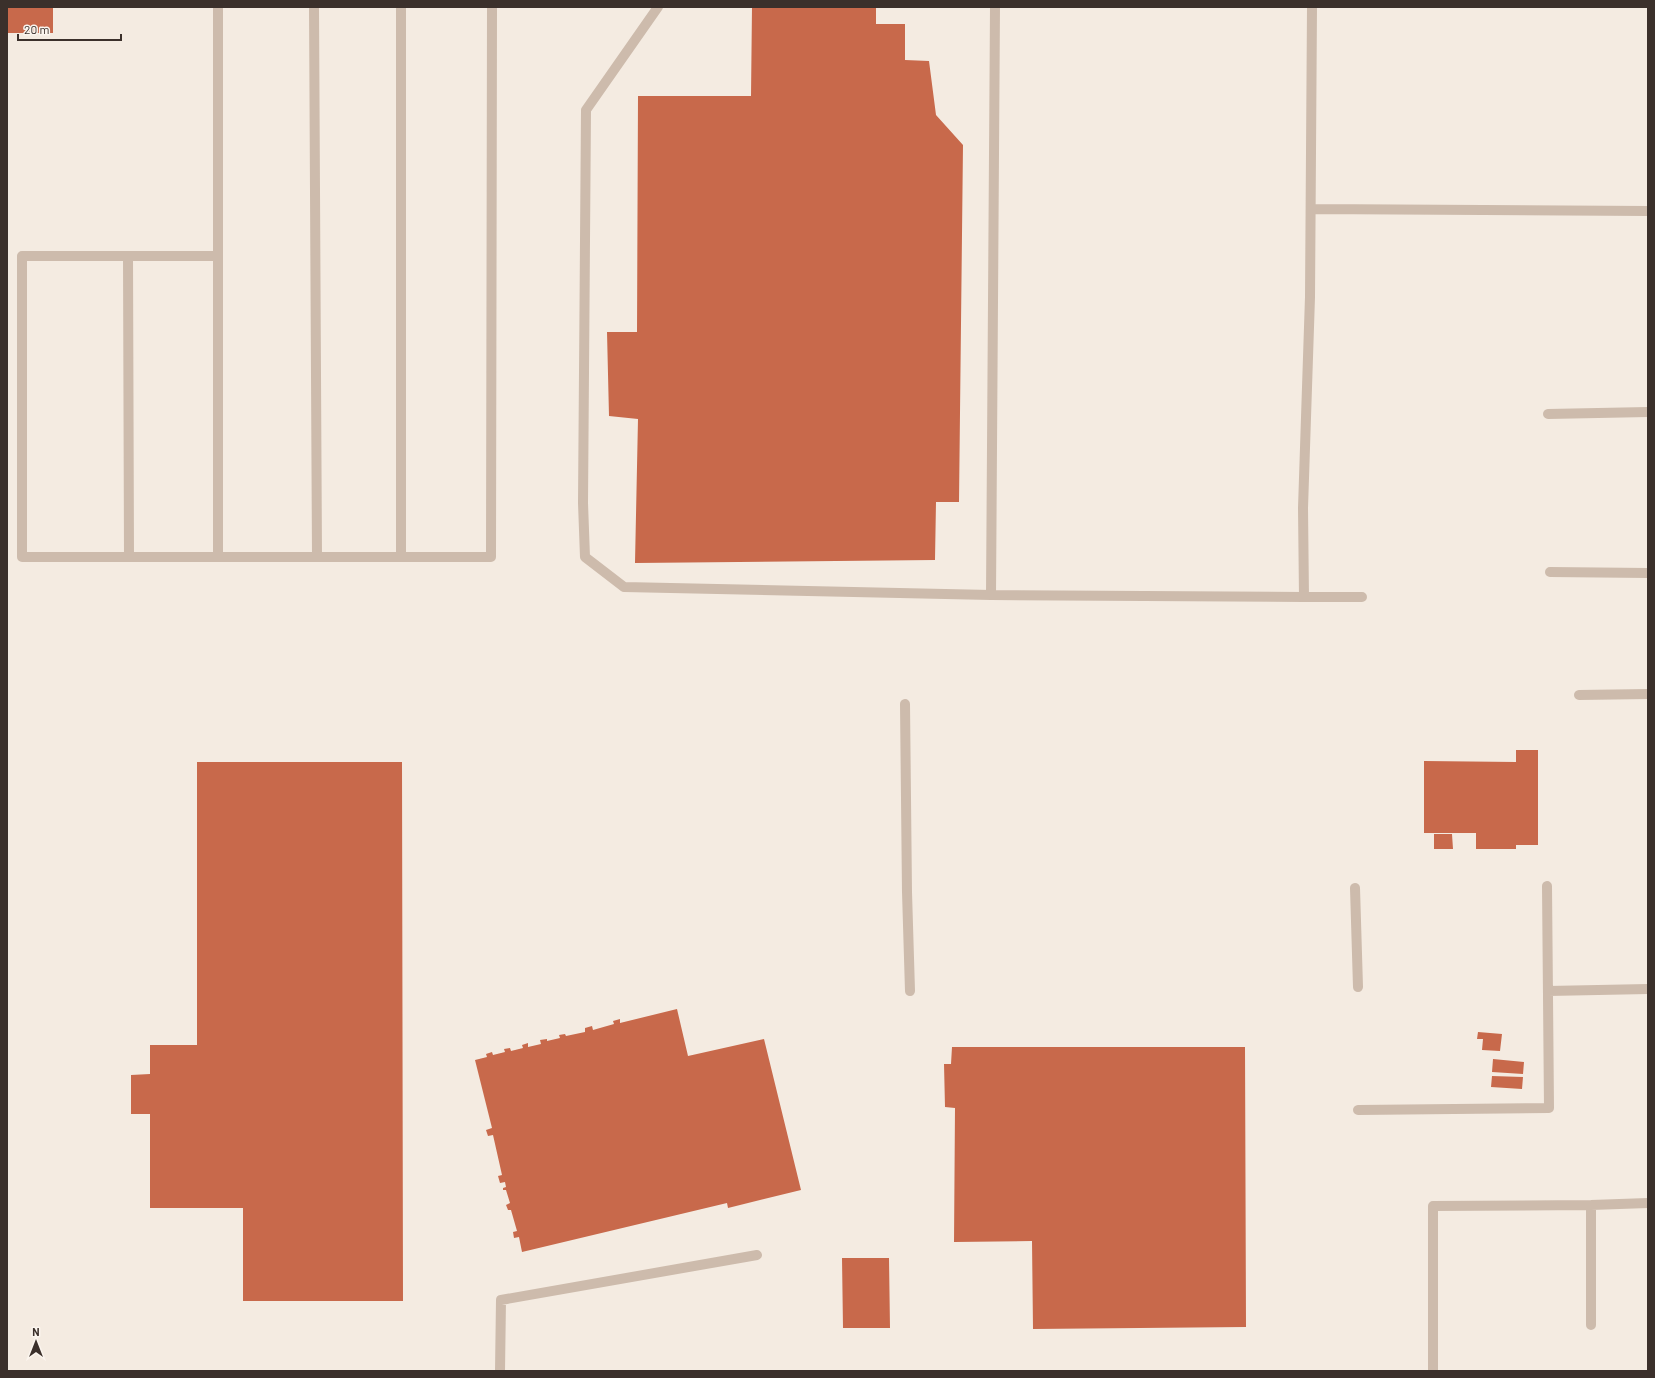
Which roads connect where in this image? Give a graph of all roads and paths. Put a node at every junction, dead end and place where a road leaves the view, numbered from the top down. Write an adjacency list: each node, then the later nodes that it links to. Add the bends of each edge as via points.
1 (218, 7): 11 (lane)
2 (314, 7): 16 (lane)
3 (401, 7): 17 (lane)
4 (492, 7): 17 (lane, via 491,557)
5 (658, 7): 20 (lane, via 586,110 583,503 585,556 624,587)
6 (995, 7): 20 (lane)
7 (1312, 7): 8 (lane)
8 (1311, 209): 9 (lane); 21 (lane, via 1303,508)
9 (1648, 212)
10 (128, 256): 11 (lane); 14 (lane); 14 (lane, via 22,256 22,556)
11 (218, 256): 15 (lane)
12 (1648, 412): 13 (lane)
13 (1548, 414)
14 (128, 557): 15 (lane)
15 (218, 557): 16 (lane)
16 (317, 557): 17 (lane)
17 (401, 557)
18 (1550, 572): 19 (lane)
19 (1648, 573)
20 (991, 595): 21 (lane)
21 (1304, 597): 22 (lane)
22 (1362, 597)
23 (1648, 694): 24 (lane)
24 (1579, 695)
25 (905, 704): 30 (lane)
26 (1547, 886): 31 (lane)
27 (1355, 888): 28 (lane)
28 (1358, 987)
29 (1648, 988): 31 (lane)
30 (910, 991)
31 (1548, 991): 32 (lane, via 1549,1108)
32 (1358, 1110)
33 (1648, 1203): 34 (lane)
34 (1591, 1205): 36 (lane); 38 (lane, via 1433,1206)
35 (756, 1255): 37 (lane, via 501,1300)
36 (1591, 1325)
37 (500, 1371)
38 (1433, 1371)

